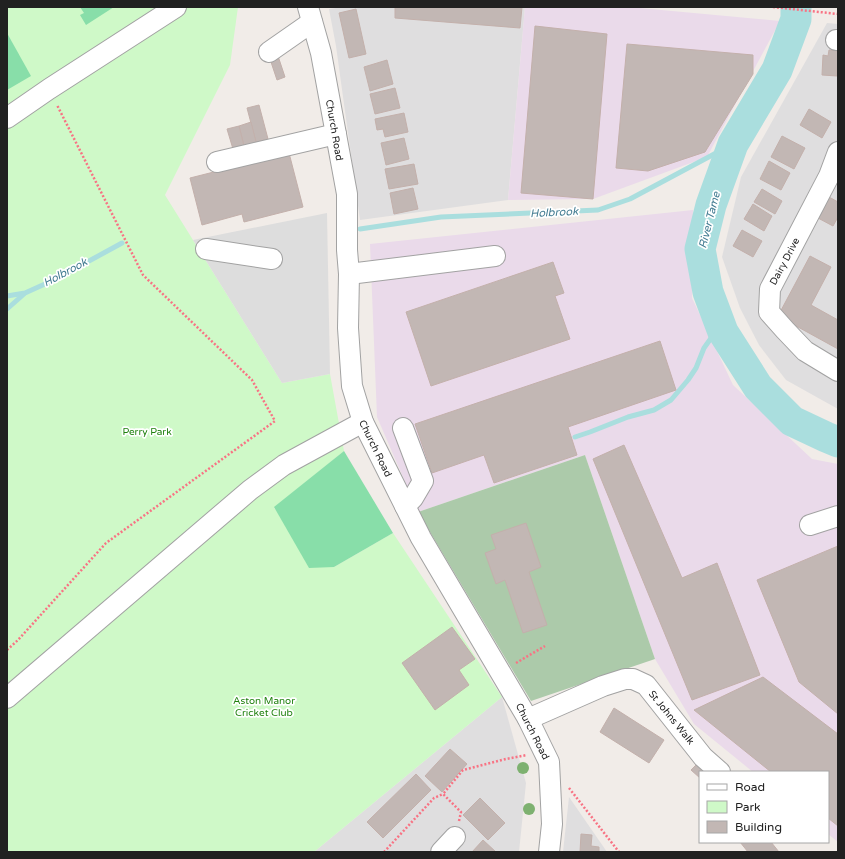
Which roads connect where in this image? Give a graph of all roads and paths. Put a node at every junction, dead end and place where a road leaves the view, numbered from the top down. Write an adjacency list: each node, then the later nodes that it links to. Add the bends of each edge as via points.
1 (176, 7): 6 (street)
2 (773, 7): 4 (path)
3 (309, 11): 5 (street); 8 (street, Church Road, via 321,53)
4 (838, 14)
5 (268, 52)
6 (49, 89): 7 (street); 23 (path, via 143,275 252,380 275,421 106,543)
7 (7, 118)
8 (336, 134): 10 (street); 15 (street, Church Road, via 346,194)
9 (838, 152): 11 (street, Dairy Drive)
10 (217, 162)
11 (834, 177): 16 (street, Dairy Drive, via 770,289 769,312 805,351)
12 (206, 249): 14 (street)
13 (495, 256): 15 (street)
14 (272, 258)
15 (349, 274): 17 (street, Church Road, via 348,328 352,386)
16 (838, 371)
17 (362, 422): 19 (street, Church Road); 25 (street, via 284,465 250,490)
18 (403, 428): 19 (street, via 423,481 414,498)
19 (404, 506): 24 (street, Church Road, via 420,538)
20 (838, 516): 21 (street)
21 (810, 524)
22 (545, 646): 24 (path)
23 (7, 650)
24 (501, 673): 26 (street, Church Road)
25 (7, 698)
26 (528, 719): 27 (street, Church Road); 28 (street, St Johns Walk, via 603,686 634,679 646,685 703,757)
27 (544, 752): 30 (path, via 464,770); 34 (street, Church Road, via 549,762 552,824)
28 (719, 771)
29 (568, 786): 35 (path)
30 (443, 794): 31 (path, via 461,812); 32 (path, via 434,798)
31 (455, 837): 33 (street)
32 (384, 852)
33 (441, 852)
34 (549, 852)
35 (619, 852)

